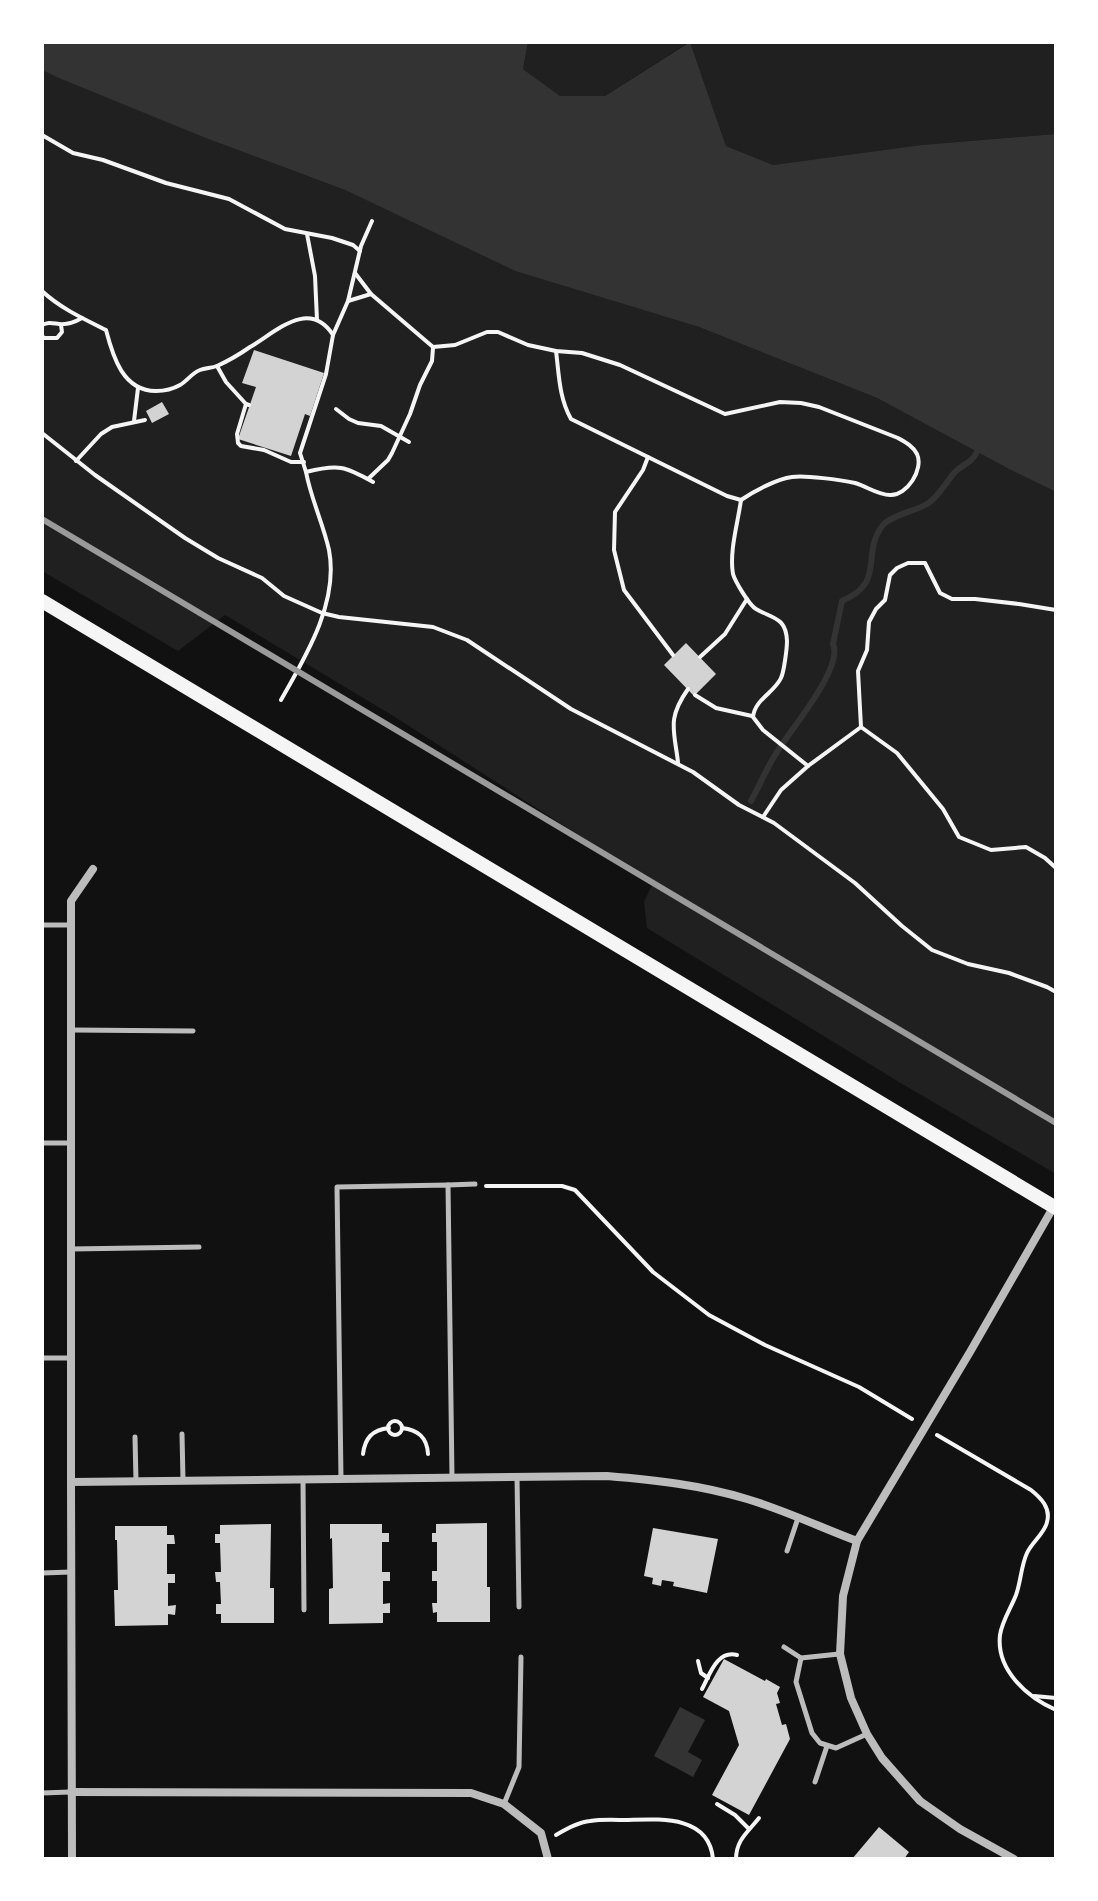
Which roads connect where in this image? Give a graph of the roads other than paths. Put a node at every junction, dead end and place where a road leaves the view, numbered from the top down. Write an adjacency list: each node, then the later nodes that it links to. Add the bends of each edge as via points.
1 (42, 601): 11 (main road)
2 (93, 869): 4 (street, via 71,901)
3 (42, 925): 4 (lane)
4 (71, 925): 5 (street)
5 (72, 1030): 6 (lane); 8 (street)
6 (193, 1031)
7 (42, 1143): 8 (lane)
8 (72, 1143): 13 (street)
9 (475, 1184): 10 (lane)
10 (448, 1185): 19 (lane); 20 (lane, via 337,1187)
11 (1055, 1207): 26 (street)
12 (199, 1247): 13 (lane)
13 (71, 1249): 15 (street)
14 (42, 1358): 15 (lane)
15 (72, 1358): 24 (street)
16 (182, 1434): 23 (lane)
17 (135, 1437): 22 (lane)
18 (517, 1477): 19 (street); 25 (street, via 658,1480 750,1499); 30 (lane)
19 (452, 1478): 20 (street)
20 (341, 1479): 21 (street)
21 (303, 1480): 23 (street); 31 (lane)
22 (136, 1481): 23 (street); 24 (street)
23 (183, 1481)
24 (71, 1482): 28 (street)
25 (798, 1518): 26 (street); 27 (lane)
26 (857, 1541): 33 (street, via 843,1596)
27 (787, 1551)
28 (72, 1572): 29 (lane); 39 (street)
29 (42, 1573)
30 (519, 1607)
31 (304, 1610)
32 (784, 1647): 35 (lane)
33 (840, 1654): 35 (lane); 36 (street)
34 (521, 1657): 41 (lane, via 519,1767)
35 (801, 1658): 37 (lane, via 796,1682 812,1733)
36 (867, 1734): 37 (lane, via 836,1748); 44 (street, via 920,1801)
37 (827, 1746): 38 (lane)
38 (815, 1782)
39 (71, 1792): 40 (lane); 41 (street, via 471,1793); 42 (street)
40 (42, 1793)
41 (504, 1804): 43 (street, via 541,1833)
42 (72, 1859)
43 (548, 1859)
44 (1014, 1859)

